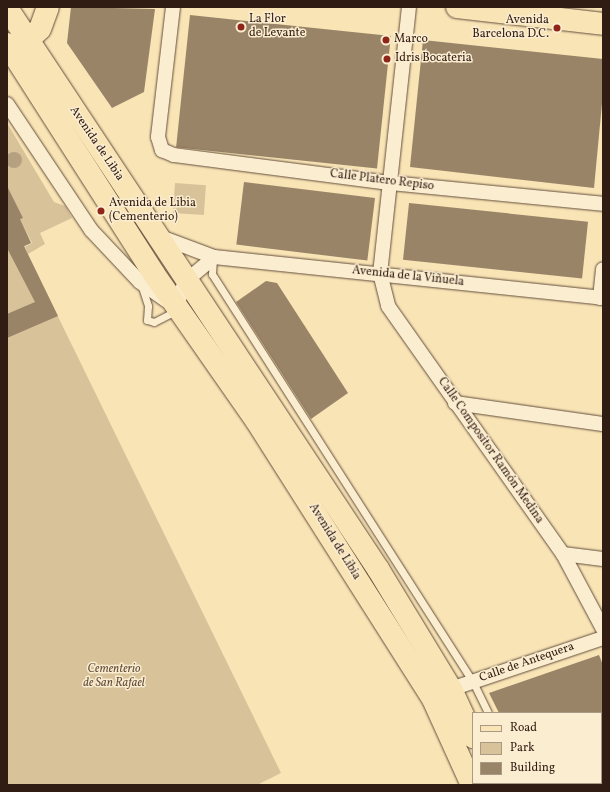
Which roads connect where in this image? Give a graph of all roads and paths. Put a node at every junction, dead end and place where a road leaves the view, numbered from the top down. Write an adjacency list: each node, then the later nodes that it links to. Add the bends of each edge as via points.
1 (48, 7): 7 (main road, via 40,29)
2 (173, 7): 9 (street, Calle Platero Repiso, via 158,137 162,150 182,156)
3 (409, 7): 9 (street, Calle Compositor Ramón Medina)
4 (457, 7): 6 (main road)
5 (7, 8): 7 (main road, Avenida de Libia)
6 (603, 24)
7 (14, 49): 11 (main road, Avenida de Libia); 18 (main road, Avenida de Libia)
8 (7, 104): 16 (street, Avenida de Libia, via 91,230)
9 (390, 183): 10 (street, Calle Platero Repiso); 14 (street, Calle Compositor Ramón Medina)
10 (603, 204)
11 (158, 236): 12 (street, Avenida de la Viñuela); 15 (main road, Avenida de Libia)
12 (214, 257): 14 (street, Avenida de la Viñuela); 15 (street); 25 (lane, via 212,274)
13 (603, 269): 17 (street)
14 (380, 273): 17 (street, Avenida de la Viñuela); 19 (street, Calle Compositor Ramón Medina, via 388,306)
15 (187, 280): 18 (street, via 180,293); 26 (main road, Avenida de Libia, via 378,569)
16 (140, 282): 18 (street, Avenida de Libia); 18 (lane, via 148,306 147,320 154,322)
17 (601, 298)
18 (178, 309): 29 (main road, Avenida de Libia, via 256,420 433,699)
19 (455, 403): 20 (street); 21 (street, Calle Compositor Ramón Medina)
20 (603, 424)
21 (563, 554): 22 (street); 23 (street, Calle Compositor Ramón Medina)
22 (603, 559)
23 (603, 629)
24 (603, 638): 25 (street, Calle de Antequera)
25 (473, 682): 26 (street, Calle de Antequera); 27 (lane)
26 (451, 689): 28 (main road, Avenida de Libia)
27 (488, 712)
28 (472, 735)
29 (472, 785)

